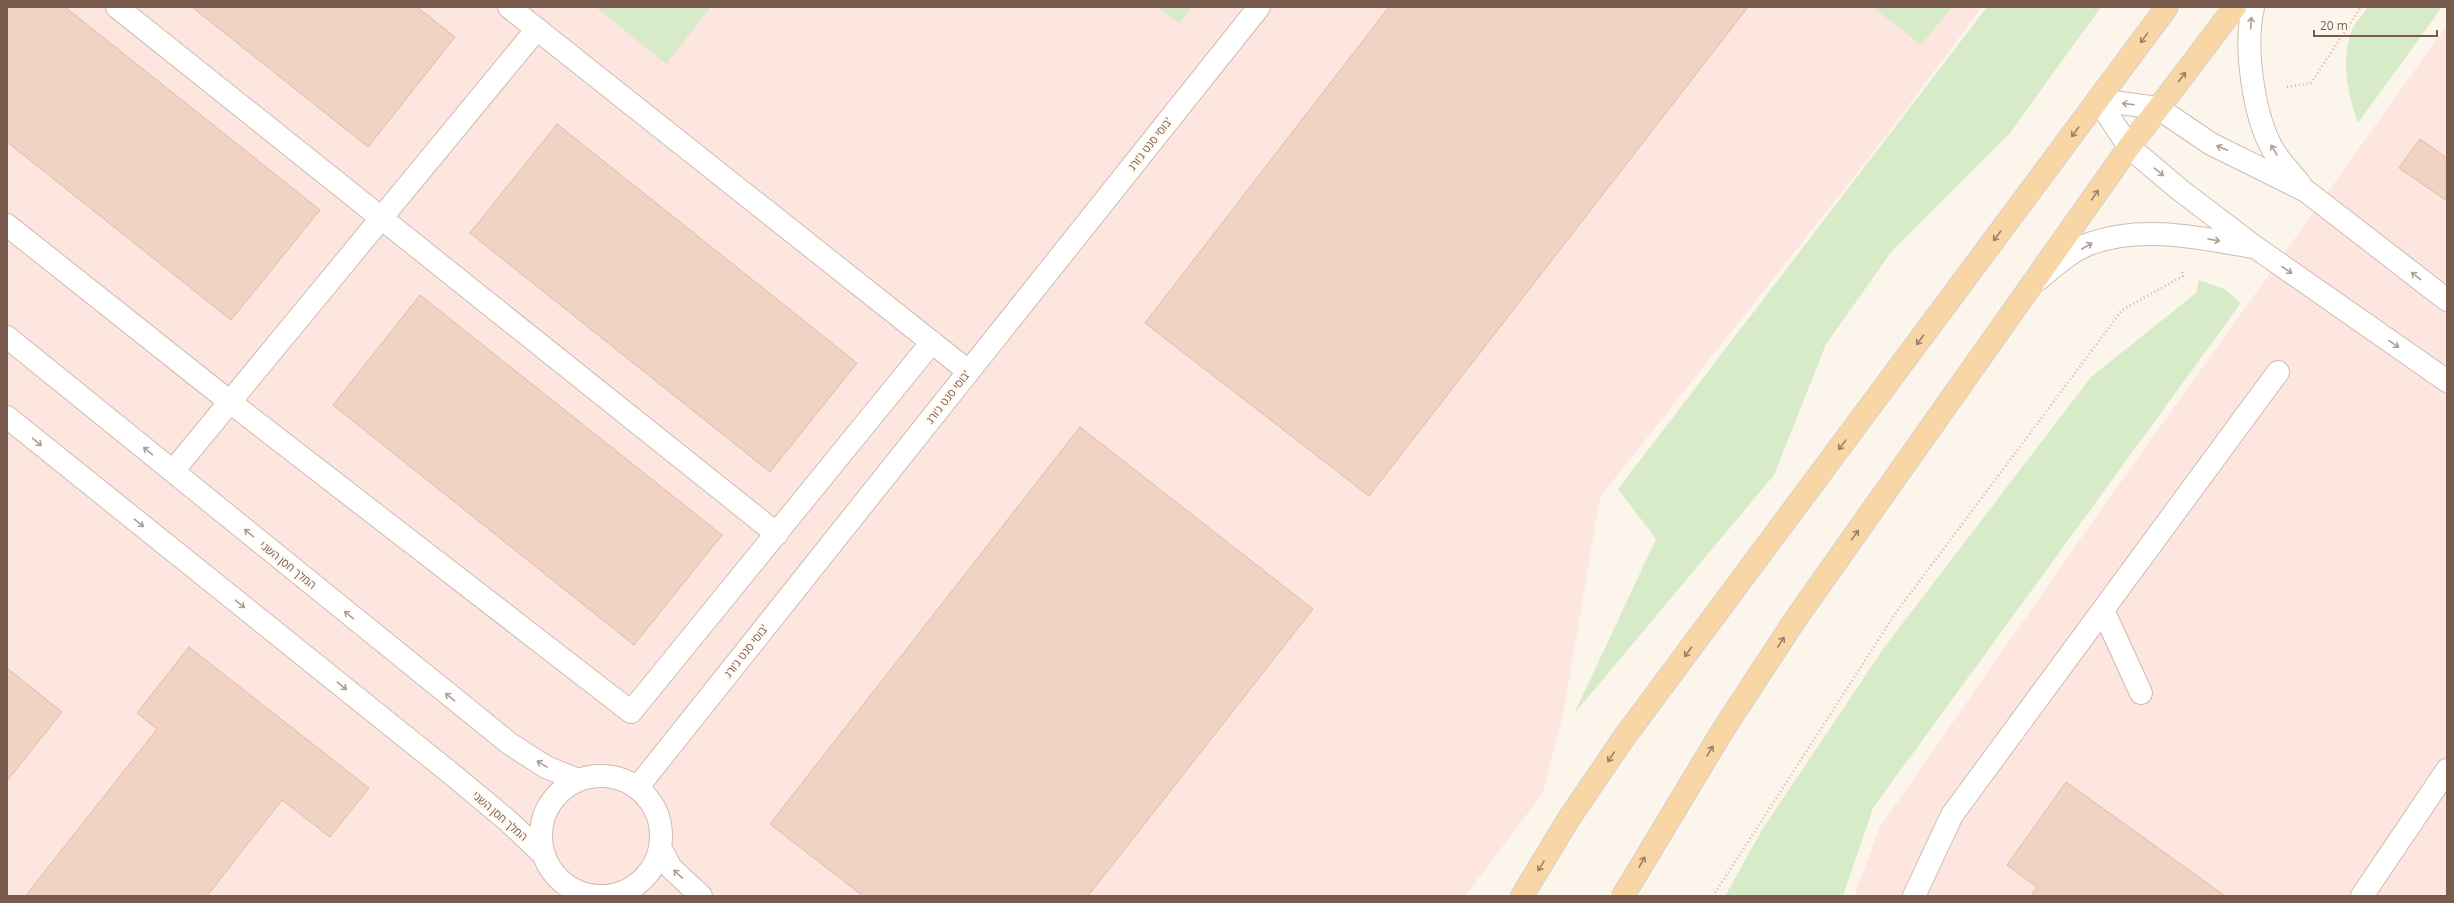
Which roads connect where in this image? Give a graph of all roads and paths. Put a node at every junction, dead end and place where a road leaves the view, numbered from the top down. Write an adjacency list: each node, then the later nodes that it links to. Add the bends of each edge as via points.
1 (117, 7): 14 (street)
2 (509, 7): 8 (street)
3 (1259, 7): 22 (street, בוסי סנט ג'ורג')
4 (2167, 7): 10 (main road, one-way to 10)
5 (2235, 7): 11 (main road, one-way to 5)
6 (2253, 7): 9 (street, one-way to 6, via 2250,54)
7 (2361, 7): 9 (path, via 2311,83)
8 (537, 29): 14 (street); 21 (street)
9 (2255, 92): 13 (street, one-way to 9, via 2272,148)
10 (2098, 100): 11 (street, one-way to 10); 12 (street); 38 (main road, one-way to 38, via 1623,738 1568,820)
11 (2158, 108): 12 (main road); 13 (street, one-way to 11, via 2211,144)
12 (2129, 147): 17 (street, one-way to 17); 18 (main road, one-way to 12)
13 (2306, 191): 19 (street, one-way to 13)
14 (381, 218): 25 (street); 28 (street)
15 (7, 225): 25 (street)
16 (2173, 234): 17 (street, one-way to 17); 18 (street, one-way to 16, via 2057,264 2091,243 2124,236); 40 (path, via 2183,276 2122,310 1895,614)
17 (2255, 247): 24 (street, one-way to 24)
18 (2032, 285): 39 (main road, one-way to 18, via 1723,730 1797,617)
19 (2447, 300)
20 (7, 337): 27 (street, המלך חסן השני, one-way to 20)
21 (932, 342): 22 (street); 28 (street)
22 (968, 371): 33 (street, בוסי סנט ג'ורג')
23 (2278, 372): 29 (street)
24 (2447, 381)
25 (230, 402): 27 (street); 28 (street, via 632,712)
26 (7, 417): 35 (street, המלך חסן השני, one-way to 35, via 454,776)
27 (173, 471): 32 (street, המלך חסן השני, one-way to 27, via 546,767 510,744)
28 (777, 534)
29 (2103, 610): 30 (street); 41 (street, via 1952,815)
30 (2142, 693)
31 (2447, 770): 42 (street)
32 (578, 780): 33 (street, via 598,775 612,776); 35 (street, via 560,791 545,814 540,835)
33 (637, 788): 34 (street, via 653,806 660,826)
34 (660, 847): 36 (street, via 653,866 640,881 616,894); 37 (street, one-way to 34, via 671,868)
35 (544, 855): 36 (street, via 549,867 562,881 575,890)
36 (596, 896)
37 (701, 896)
38 (1522, 896)
39 (1623, 896)
40 (1713, 896)
41 (1914, 896)
42 (2362, 896)

